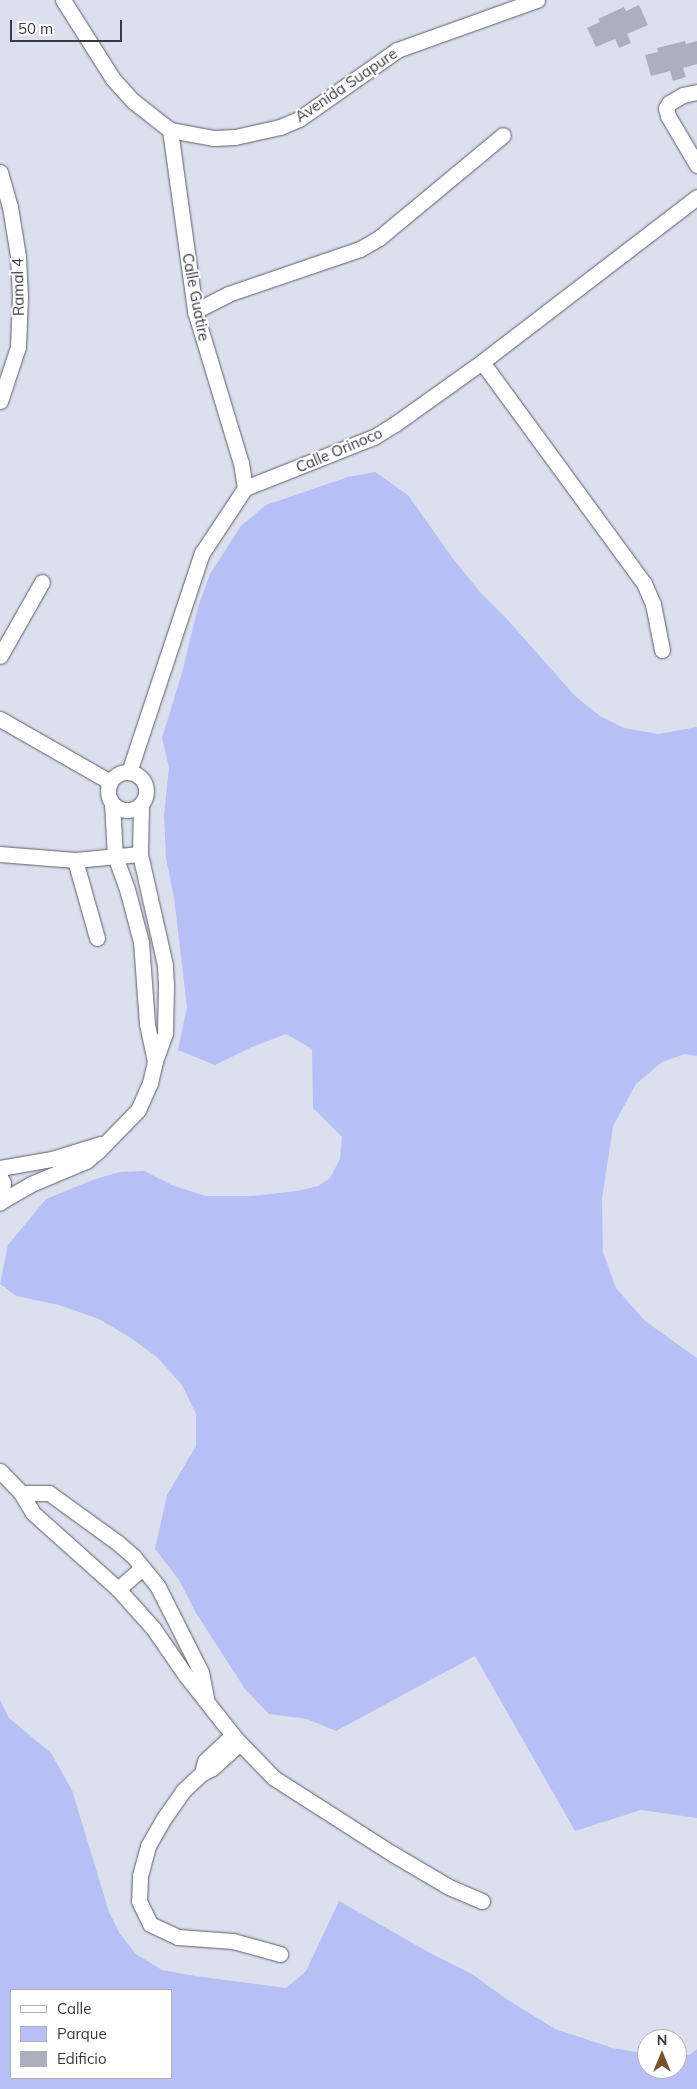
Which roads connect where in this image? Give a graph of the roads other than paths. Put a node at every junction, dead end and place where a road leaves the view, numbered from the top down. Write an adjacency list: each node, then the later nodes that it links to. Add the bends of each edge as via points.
1 (63, 0): 4 (street, Avenida Suapure, via 113,79 133,101)
2 (538, 0): 4 (street, Avenida Suapure, via 398,50 299,119 280,128 214,138)
3 (697, 92): 6 (street, via 683,95 666,108)
4 (170, 130): 9 (street, Calle Guatire)
5 (503, 135): 9 (street, via 366,246 228,294)
6 (697, 165)
7 (0, 172): 11 (street, Ramal 4, via 18,256 20,297 18,348)
8 (697, 197): 10 (street, Calle Orinoco)
9 (195, 311): 12 (street, Calle Guatire, via 241,462)
10 (482, 362): 12 (street, Calle Orinoco, via 374,437); 14 (street, via 644,583 653,604)
11 (0, 400)
12 (245, 488): 17 (street, via 202,552)
13 (42, 582): 15 (street)
14 (662, 650)
15 (0, 656)
16 (0, 718): 18 (street)
17 (129, 772): 18 (street, via 116,775); 20 (street, via 144,782 146,794)
18 (110, 782): 19 (street, via 108,793)
19 (112, 803): 20 (street, via 126,810); 23 (street)
20 (141, 805): 22 (street)
21 (0, 854): 24 (street)
22 (140, 854): 23 (street); 26 (street, via 165,965)
23 (115, 856): 24 (street); 27 (street, via 141,942)
24 (75, 860): 25 (street)
25 (97, 938)
26 (166, 986): 27 (street, via 155,993); 28 (street, via 166,1032)
27 (144, 988): 28 (street)
28 (155, 1061): 29 (street, via 138,1110)
29 (106, 1143): 30 (street, via 52,1159); 32 (street, via 86,1160 31,1184)
30 (0, 1168)
31 (0, 1177): 32 (street, via 3,1183)
32 (0, 1203)
33 (0, 1471): 34 (street)
34 (21, 1493): 35 (street, via 49,1493 118,1543); 36 (street, via 33,1513)
35 (142, 1568): 36 (street); 37 (street, via 157,1584 201,1672)
36 (118, 1588): 37 (street, via 153,1628)
37 (206, 1700): 38 (street)
38 (236, 1739): 39 (street, via 274,1778 330,1815 449,1887); 40 (street, via 205,1761 202,1773 183,1791 164,1818 148,1846 140,1876 139,1902 150,1924 178,1936 233,1941)
39 (482, 1901)
40 (280, 1954)

